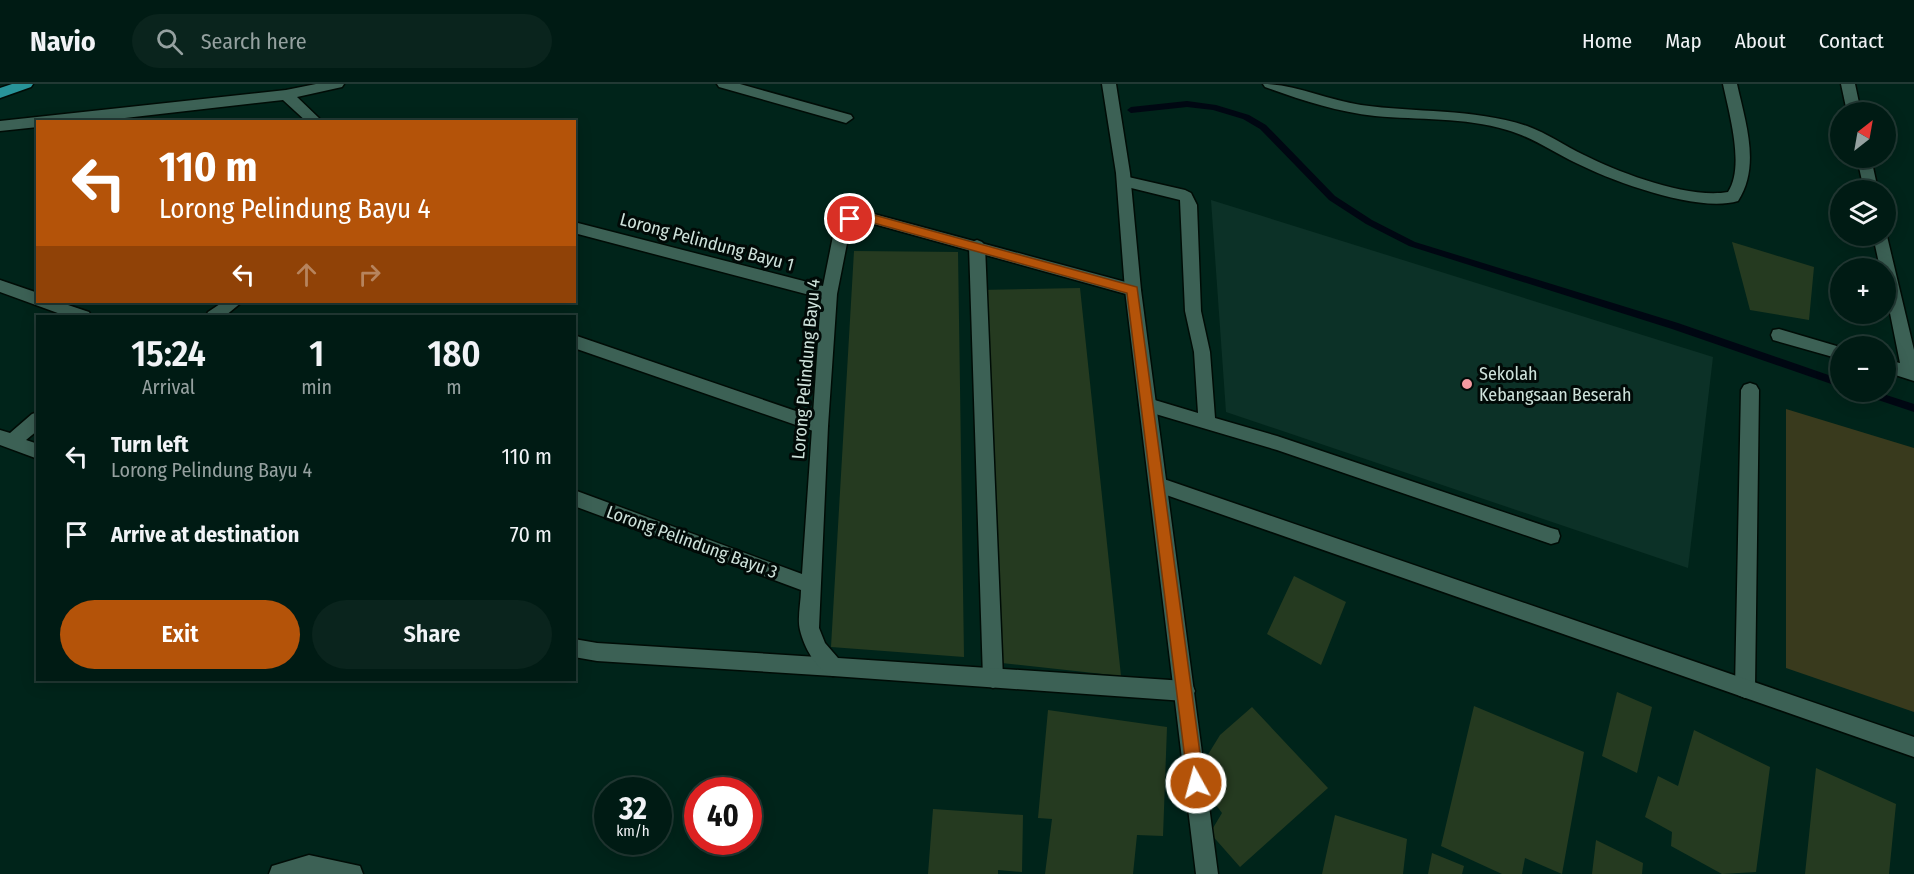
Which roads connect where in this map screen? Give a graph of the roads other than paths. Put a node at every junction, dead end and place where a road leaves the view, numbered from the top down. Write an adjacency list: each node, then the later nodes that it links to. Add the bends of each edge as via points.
1 (26, 84): 9 (highway)
2 (337, 84): 10 (street)
3 (724, 84): 12 (street)
4 (1108, 84): 17 (street)
5 (1270, 84): 8 (street)
6 (1730, 84): 8 (street, via 1743,157 1741,186 1733,197 1714,200 1592,165 1508,125 1363,110)
7 (1848, 84): 11 (street)
8 (1302, 89)
9 (0, 93)
10 (286, 95): 13 (street); 14 (street)
11 (1852, 102)
12 (846, 118)
13 (61, 120)
14 (314, 120)
15 (36, 122): 16 (street)
16 (0, 126)
17 (1124, 181): 22 (street); 37 (street, via 1180,194 1189,205 1193,312 1202,352)
18 (576, 228): 23 (street, Lorong Pelindung Bayu 1)
19 (977, 246): 22 (street, Lorong Pelindung Bayu 4); 23 (street, Lorong Pelindung Bayu 4, via 863,216 850,219 843,226); 47 (street)
20 (1883, 246): 33 (street)
21 (0, 286): 24 (street)
22 (1133, 290): 35 (street)
23 (830, 294): 38 (street, Lorong Pelindung Bayu 4)
24 (36, 299)
25 (45, 303): 27 (street)
26 (233, 303): 28 (street)
27 (80, 315)
28 (215, 315)
29 (1779, 335): 31 (street)
30 (576, 342): 38 (street)
31 (1830, 350)
32 (1896, 369): 33 (street)
33 (1912, 374)
34 (1750, 390): 48 (street)
35 (1148, 405): 37 (street); 41 (street)
36 (36, 420): 39 (street)
37 (1208, 421): 43 (street)
38 (819, 426): 44 (street, Lorong Pelindung Bayu 4)
39 (6, 440): 40 (street)
40 (36, 451)
41 (1158, 485): 48 (street); 49 (street)
42 (576, 499): 44 (street, Lorong Pelindung Bayu 3)
43 (1551, 536)
44 (810, 585): 46 (street, Lorong Pelindung Bayu 4, via 809,628 818,649)
45 (576, 648): 46 (street)
46 (833, 667): 47 (street)
47 (993, 678): 49 (street)
48 (1745, 688): 50 (street)
49 (1185, 691): 53 (street)
50 (1914, 747)
51 (280, 874): 52 (street, via 309,866)
52 (352, 874)
53 (1207, 874)

